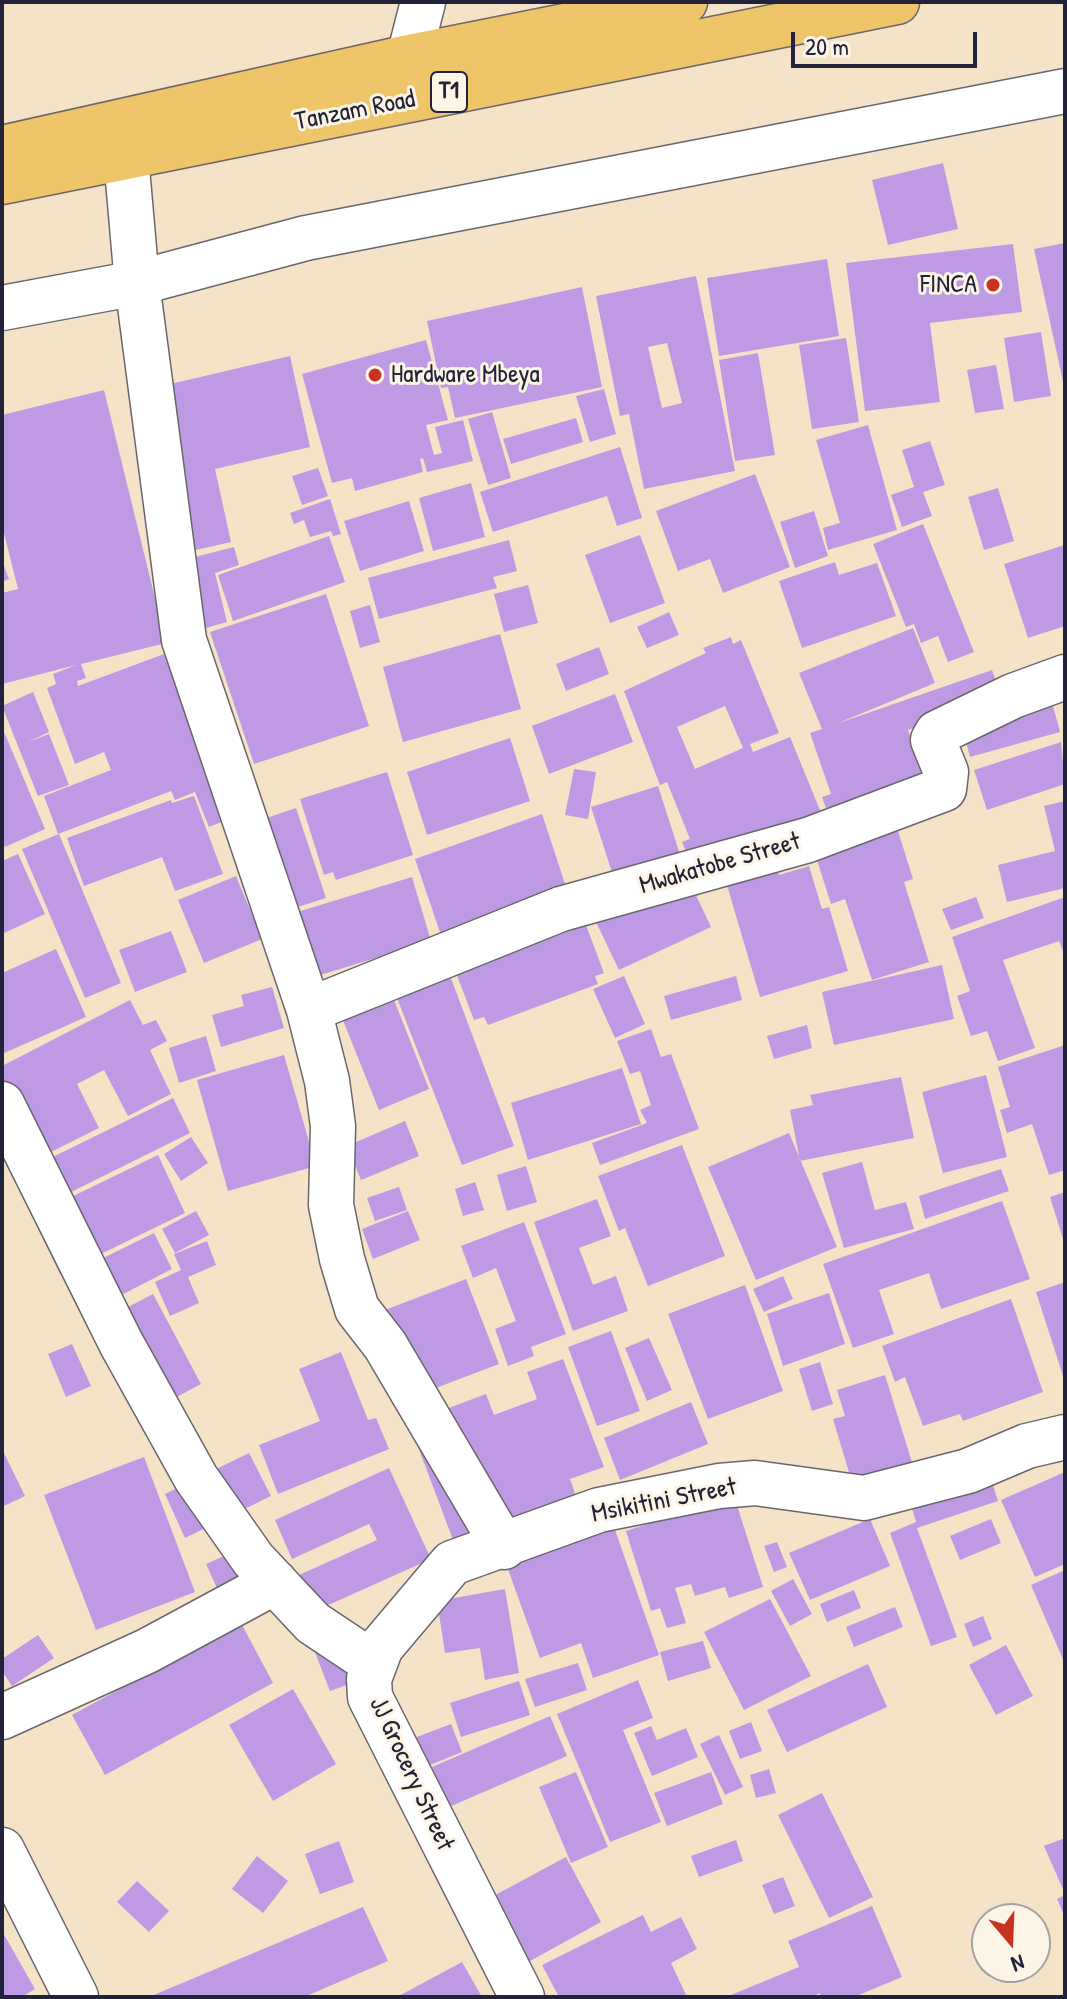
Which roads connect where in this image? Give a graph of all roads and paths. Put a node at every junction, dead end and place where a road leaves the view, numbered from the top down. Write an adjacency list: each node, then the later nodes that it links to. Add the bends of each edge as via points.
1 (423, 2): 4 (street)
2 (685, 2): 4 (highway, Tanzam Road / T1)
3 (897, 2): 7 (highway, Tanzam Road / T1)
4 (409, 57): 6 (highway, Tanzam Road / T1)
5 (1065, 91): 9 (street, via 306,238)
6 (2, 148)
7 (126, 157): 8 (highway, Tanzam Road / T1); 9 (street)
8 (2, 182)
9 (137, 283): 10 (street); 12 (street, via 184,640)
10 (2, 308)
11 (1065, 677): 12 (street, Mwakatobe Street, via 937,733 933,740 946,772 944,789 808,840 561,909)
12 (309, 1010): 15 (street, via 333,1126 331,1205 357,1309 385,1345)
13 (2, 1104): 17 (street, via 121,1343 196,1478)
14 (1065, 1437): 15 (street, Msikitini Street, via 1027,1446 968,1471 864,1498 755,1483 719,1486 599,1510)
15 (504, 1547): 16 (street, Msikitini Street)
16 (452, 1563): 18 (street, JJ Grocery Street)
17 (275, 1582): 18 (street, via 313,1623); 19 (street, via 147,1651)
18 (373, 1663): 22 (street, JJ Grocery Street, via 369,1679 376,1713)
19 (2, 1717)
20 (2, 1850): 21 (street)
21 (76, 1997)
22 (522, 1997)

